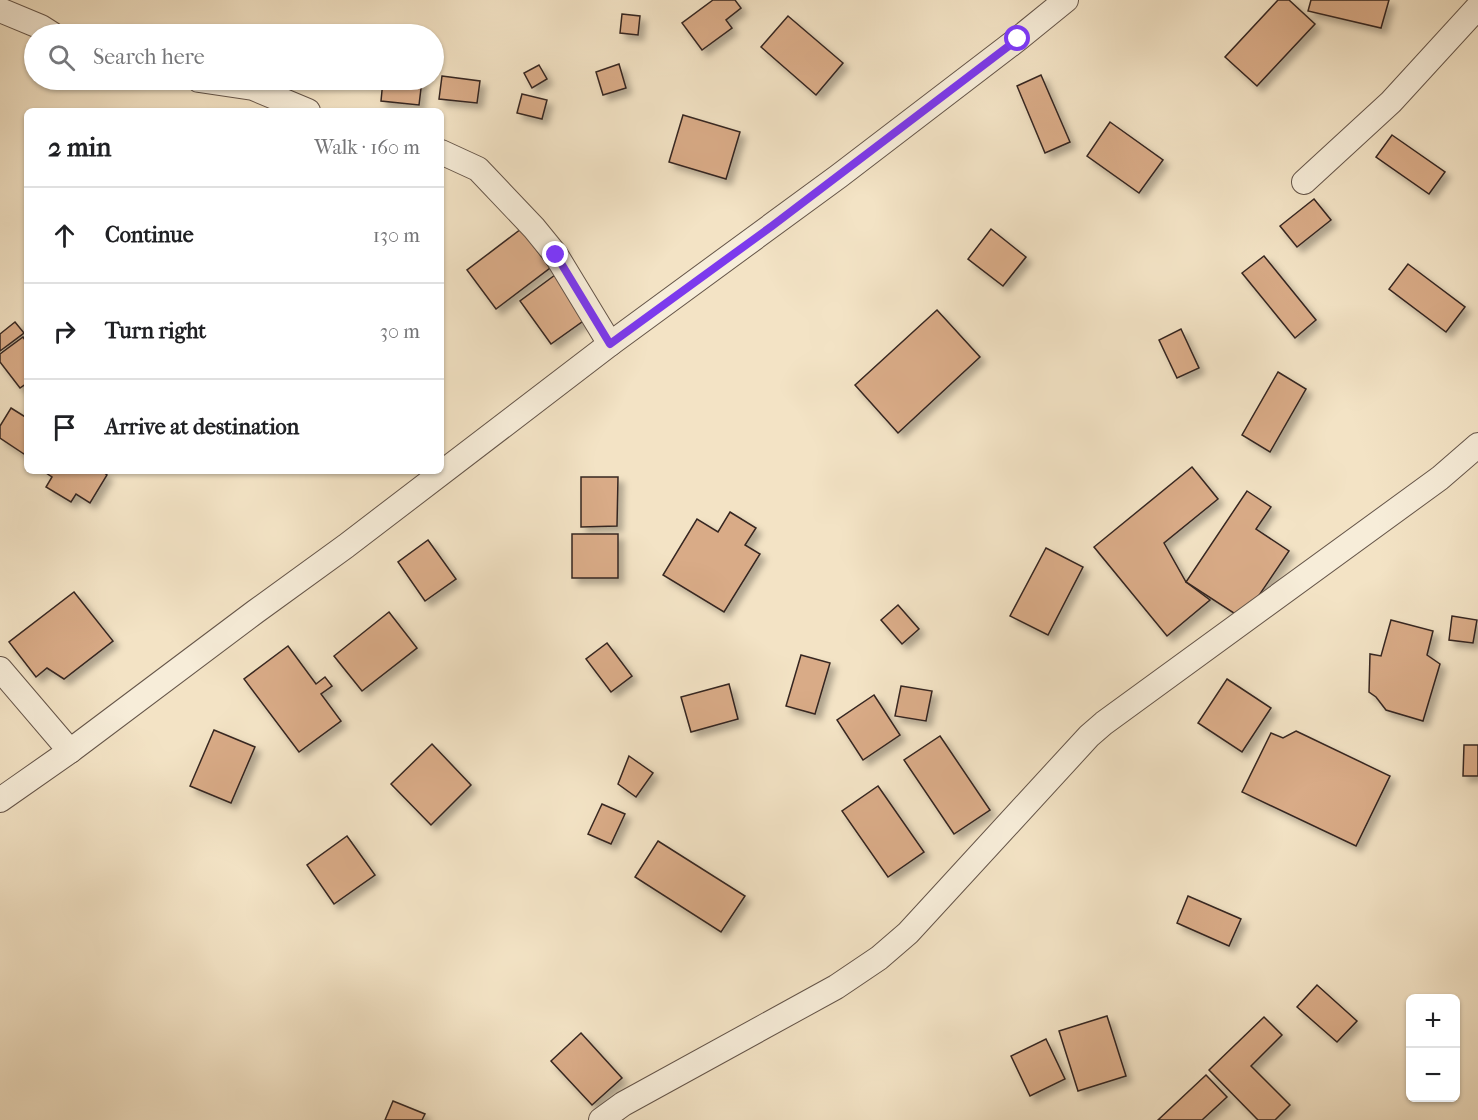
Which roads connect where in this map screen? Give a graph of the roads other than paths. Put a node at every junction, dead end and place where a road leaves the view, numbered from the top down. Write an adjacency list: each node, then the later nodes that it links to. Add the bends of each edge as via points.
1 (1066, 0): 9 (street, via 801,204)
2 (1478, 7): 8 (street, via 1391,102)
3 (0, 10): 4 (street)
4 (34, 24)
5 (258, 90): 6 (street)
6 (301, 108)
7 (444, 153): 9 (street, via 478,169 534,228 556,255)
8 (1304, 182)
9 (610, 344): 11 (street)
10 (1478, 445): 16 (street, via 1440,478 1097,729 908,933 879,958 836,987 623,1104)
11 (444, 471)
12 (440, 474): 14 (street)
13 (0, 669): 14 (street)
14 (70, 751): 15 (street)
15 (0, 800)
16 (601, 1120)

